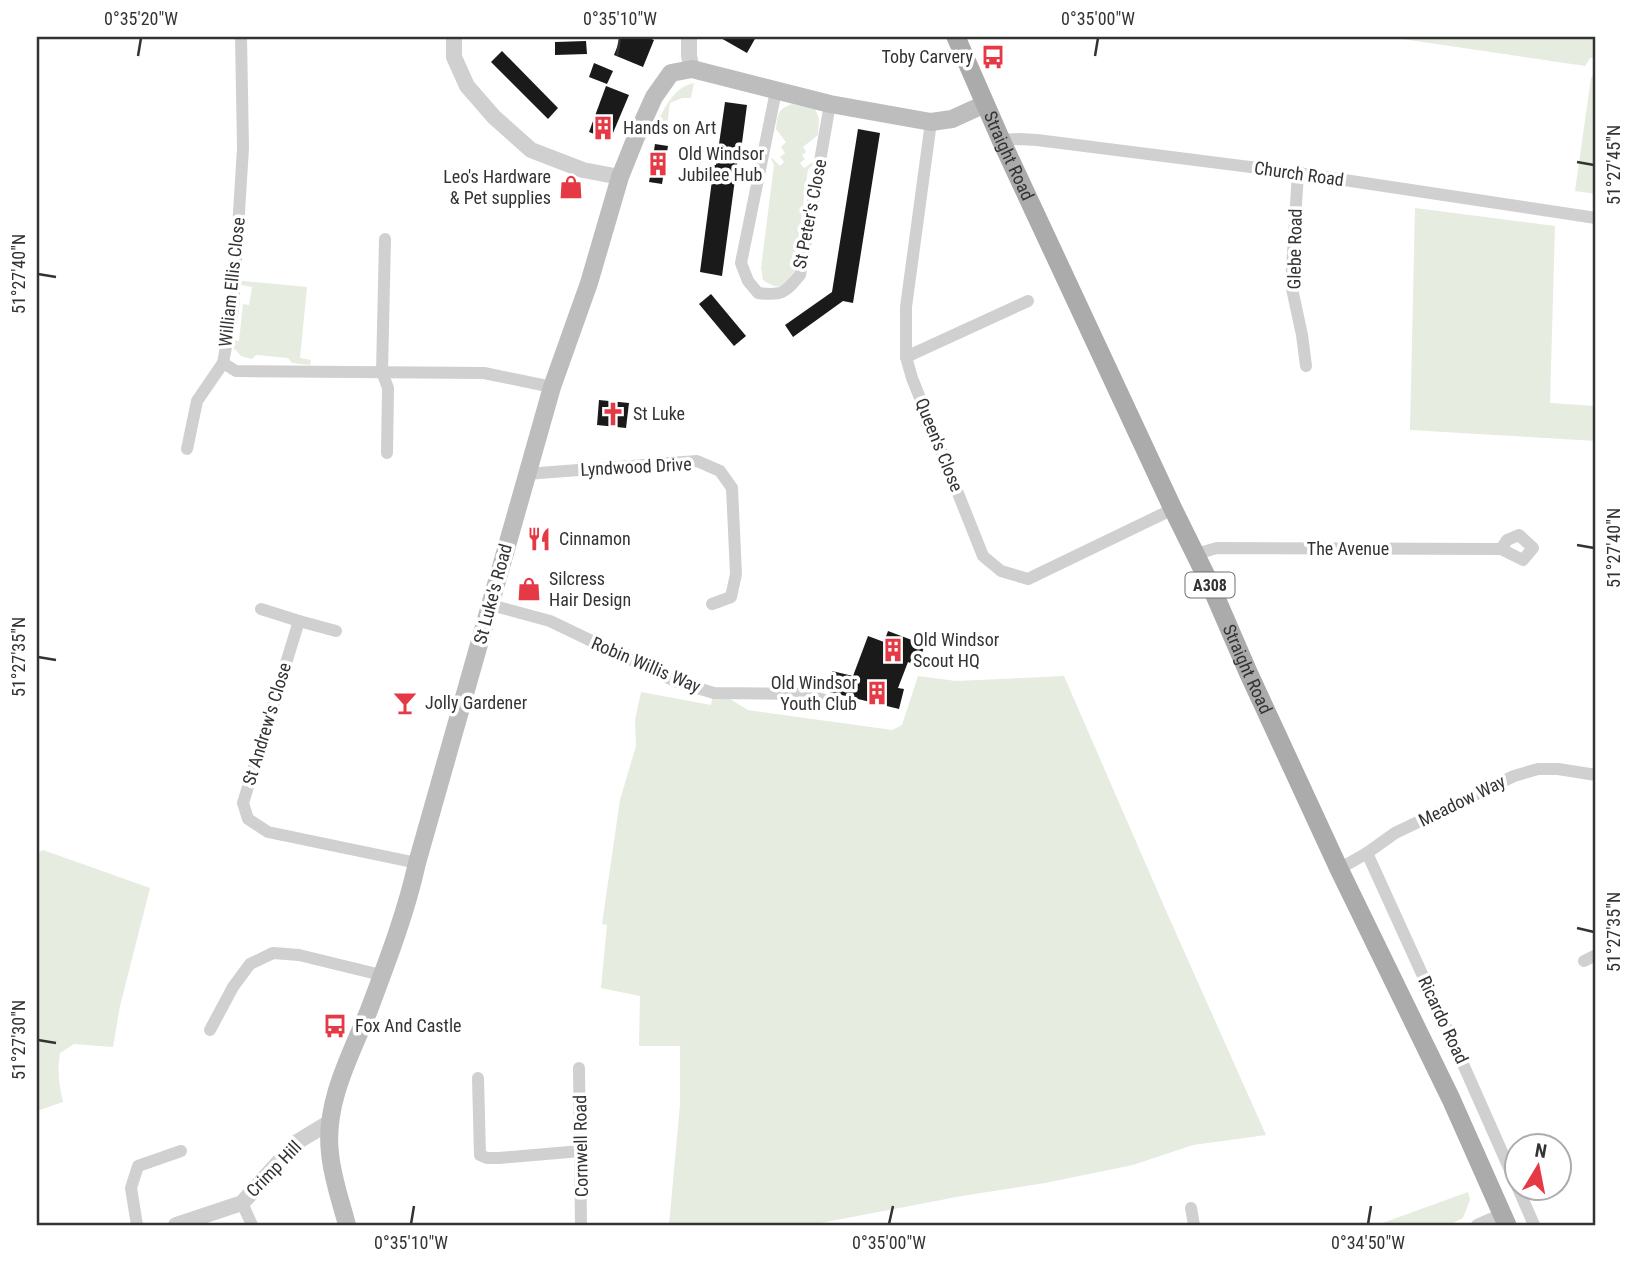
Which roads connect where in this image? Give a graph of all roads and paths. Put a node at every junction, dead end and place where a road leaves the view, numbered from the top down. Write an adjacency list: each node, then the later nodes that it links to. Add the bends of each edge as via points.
1 (241, 37): 17 (street, William Ellis Close, via 243,148 233,309)
2 (454, 37): 12 (street, via 454,57 467,86 531,150 583,170)
3 (689, 37): 5 (street)
4 (956, 37): 8 (main road, Straight Road / A308)
5 (692, 69): 6 (main road); 12 (main road, St Luke's Road, via 671,73 654,97)
6 (776, 91): 7 (main road); 7 (street, St Peter's Close, via 741,262 758,293 776,295 790,288 800,275)
7 (830, 104): 9 (main road)
8 (985, 104): 9 (main road, via 952,119); 10 (main road, Straight Road / A308)
9 (931, 122): 16 (street, Queen's Close, via 906,307)
10 (1001, 140): 11 (street, Church Road, via 1037,140); 24 (main road, Straight Road / A308)
11 (1298, 173): 13 (street, Church Road); 18 (street, Glebe Road, via 1291,284)
12 (620, 177): 20 (main road, St Luke's Road)
13 (1596, 218)
14 (385, 239): 19 (street)
15 (1028, 301): 16 (street)
16 (906, 357): 24 (street, Queen's Close, via 983,556 1001,571 1028,579)
17 (223, 363): 19 (street, William Ellis Close, via 236,371); 21 (street, via 197,401)
18 (1306, 366)
19 (382, 372): 20 (street, William Ellis Close, via 484,373); 22 (street, via 388,388)
20 (552, 387): 23 (main road, St Luke's Road)
21 (187, 450)
22 (387, 453)
23 (526, 474): 27 (street, Lyndwood Drive, via 697,461 720,471 732,488 736,574 730,597); 28 (main road, St Luke's Road)
24 (1173, 509): 26 (main road, Straight Road / A308)
25 (1501, 549): 26 (street, The Avenue, via 1217,548)
26 (1196, 554): 36 (main road, Straight Road / A308)
27 (712, 604)
28 (491, 605): 32 (street, Robin Willis Way, via 550,621 677,682 714,693 804,694); 35 (main road, St Luke's Road)
29 (261, 609): 30 (street)
30 (299, 621): 31 (street); 35 (street, St Andrew's Close, via 243,803 248,819 268,832)
31 (336, 631)
32 (848, 708)
33 (1596, 775): 34 (street, Meadow Way, via 1538,769 1514,776 1395,833)
34 (1367, 853): 36 (street, Meadow Way); 44 (street, Ricardo Road)
35 (417, 863): 37 (main road, St Luke's Road)
36 (1339, 869): 48 (main road, Straight Road / A308, via 1451,1099)
37 (381, 975): 38 (street, via 273,953 250,964); 41 (main road, St Luke's Road)
38 (210, 1030)
39 (579, 1068): 43 (street, Cornwell Road)
40 (478, 1078): 43 (street, via 480,1155 499,1158)
41 (330, 1122): 46 (street, Crimp Hill, via 297,1142); 52 (main road, St Luke's Road, via 329,1152)
42 (181, 1151): 49 (street, via 138,1166 131,1188)
43 (581, 1151): 53 (street, Cornwell Road)
44 (1504, 1157)
45 (1524, 1202): 56 (street, Ricardo Road)
46 (242, 1203): 50 (street, Crimp Hill); 51 (street)
47 (1191, 1208): 54 (street)
48 (1504, 1220): 55 (street)
49 (137, 1225)
50 (176, 1225)
51 (252, 1225)
52 (347, 1225)
53 (581, 1225)
54 (1194, 1225)
55 (1476, 1225)
56 (1534, 1225)

